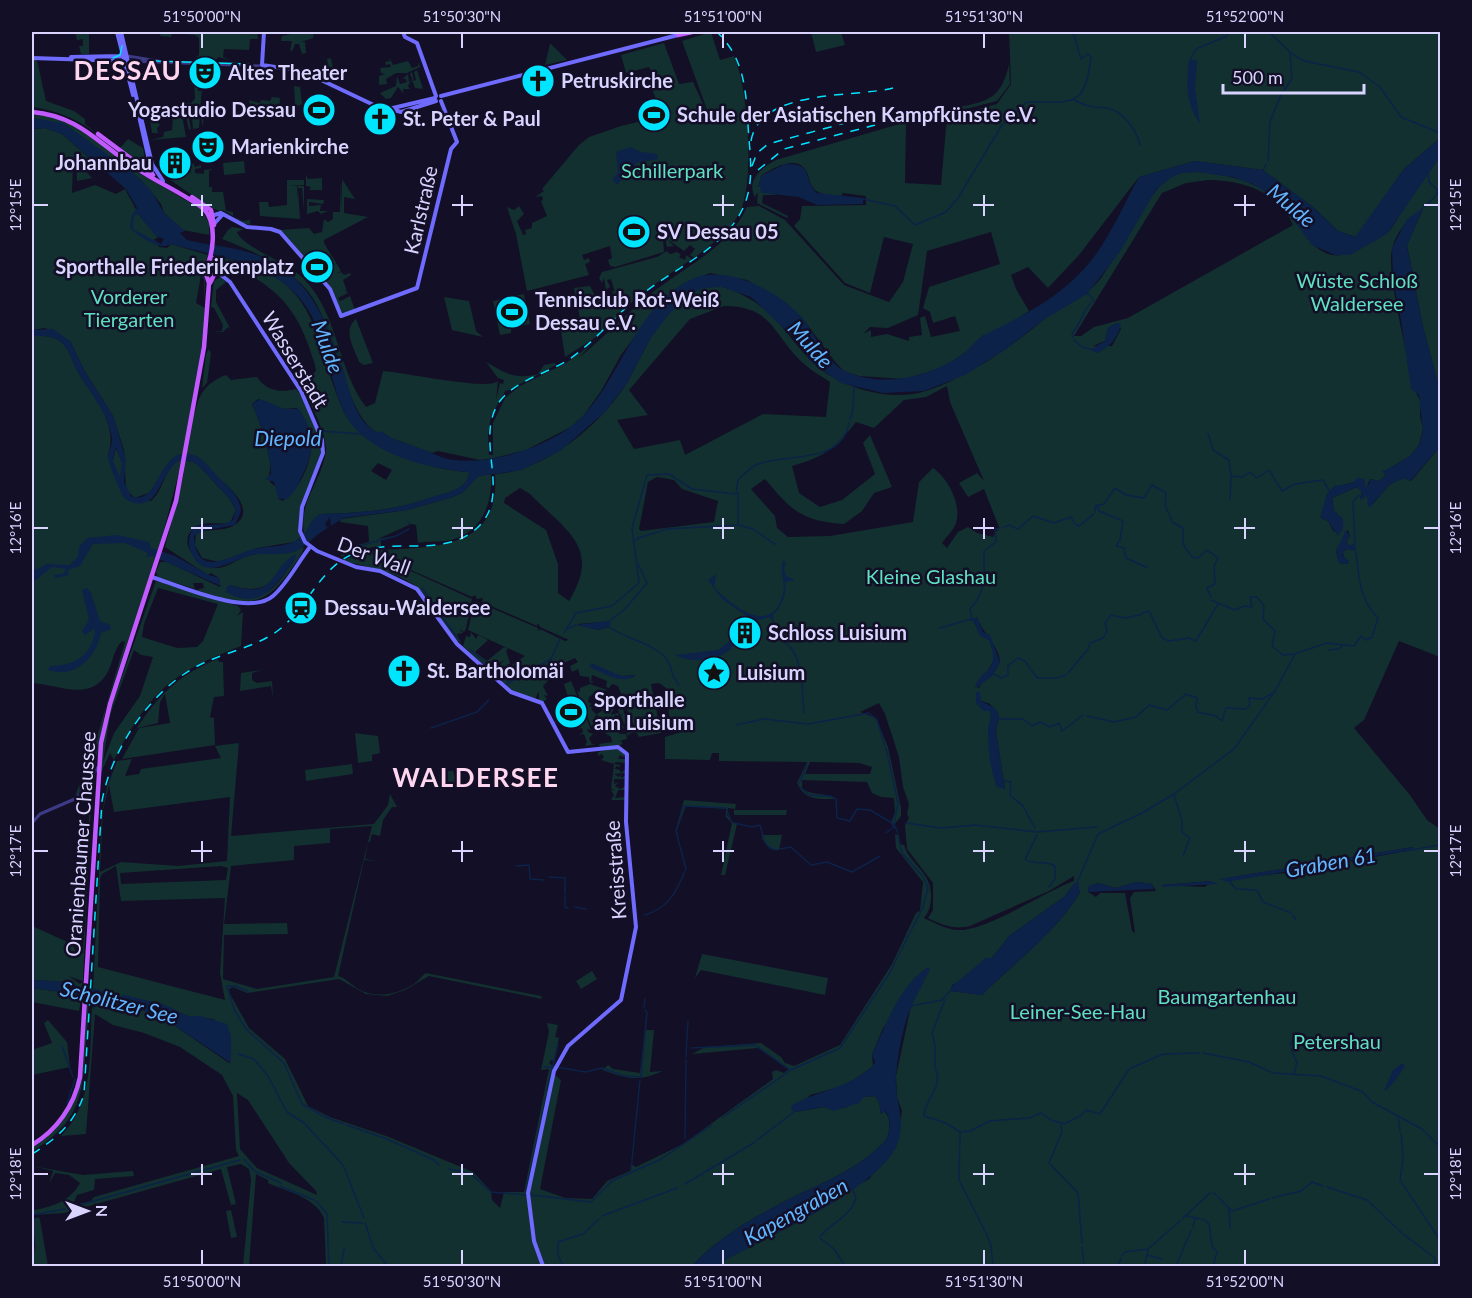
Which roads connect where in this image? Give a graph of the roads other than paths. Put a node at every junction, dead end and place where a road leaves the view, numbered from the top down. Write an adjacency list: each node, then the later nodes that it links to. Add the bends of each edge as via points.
1 (119, 32): 6 (main road); 9 (main road)
2 (264, 32): 10 (main road)
3 (403, 32): 11 (main road, via 405,38 417,43)
4 (692, 32): 5 (main road)
5 (677, 33): 11 (main road)
6 (121, 49): 7 (main road); 9 (main road)
7 (115, 56): 8 (main road); 9 (main road)
8 (32, 57): 9 (main road)
9 (127, 59): 10 (street); 10 (street); 15 (main road); 15 (main road)
10 (263, 66): 13 (main road, via 302,71 375,108)
11 (439, 98): 12 (main road); 16 (main road, Karlstraße, via 457,141 451,149 417,288 341,316 330,289 282,234 271,228 247,227)
12 (427, 102): 13 (main road); 13 (main road, via 401,112)
13 (396, 108)
14 (32, 110): 15 (main road, via 77,124)
15 (150, 171): 17 (main road); 17 (main road, via 206,205)
16 (223, 214): 17 (main road); 18 (main road)
17 (212, 216): 18 (main road); 19 (main road)
18 (214, 224): 19 (main road)
19 (213, 233): 20 (main road)
20 (212, 255): 21 (main road); 22 (main road)
21 (207, 267): 22 (main road); 23 (main road)
22 (214, 271): 23 (main road); 24 (main road); 25 (main road, Wasserstadt, via 230,282 301,391 322,439 322,456 302,507 302,536)
23 (207, 275): 24 (main road)
24 (209, 283): 26 (main road, Oranienbaumer Chaussee, via 204,352 182,472)
25 (308, 546): 27 (main road, via 272,597 255,603 241,604); 29 (main road, Der Wall, via 354,566 380,571 417,589 457,644 508,690 543,705)
26 (152, 577): 27 (main road); 28 (main road, Oranienbaumer Chaussee)
27 (159, 579): 28 (main road)
28 (149, 586): 30 (main road, Oranienbaumer Chaussee, via 108,712)
29 (567, 752): 35 (main road, Kreisstraße, via 618,747 627,754 626,817 636,923 621,1000 568,1046 554,1071 528,1193 534,1241)
30 (98, 767): 31 (main road, Oranienbaumer Chaussee); 32 (street)
31 (97, 778): 32 (street); 34 (main road, Oranienbaumer Chaussee, via 81,1072 76,1092 59,1122)
32 (89, 780): 33 (street, via 77,798 45,812)
33 (32, 823)
34 (32, 1145)
35 (543, 1266)

